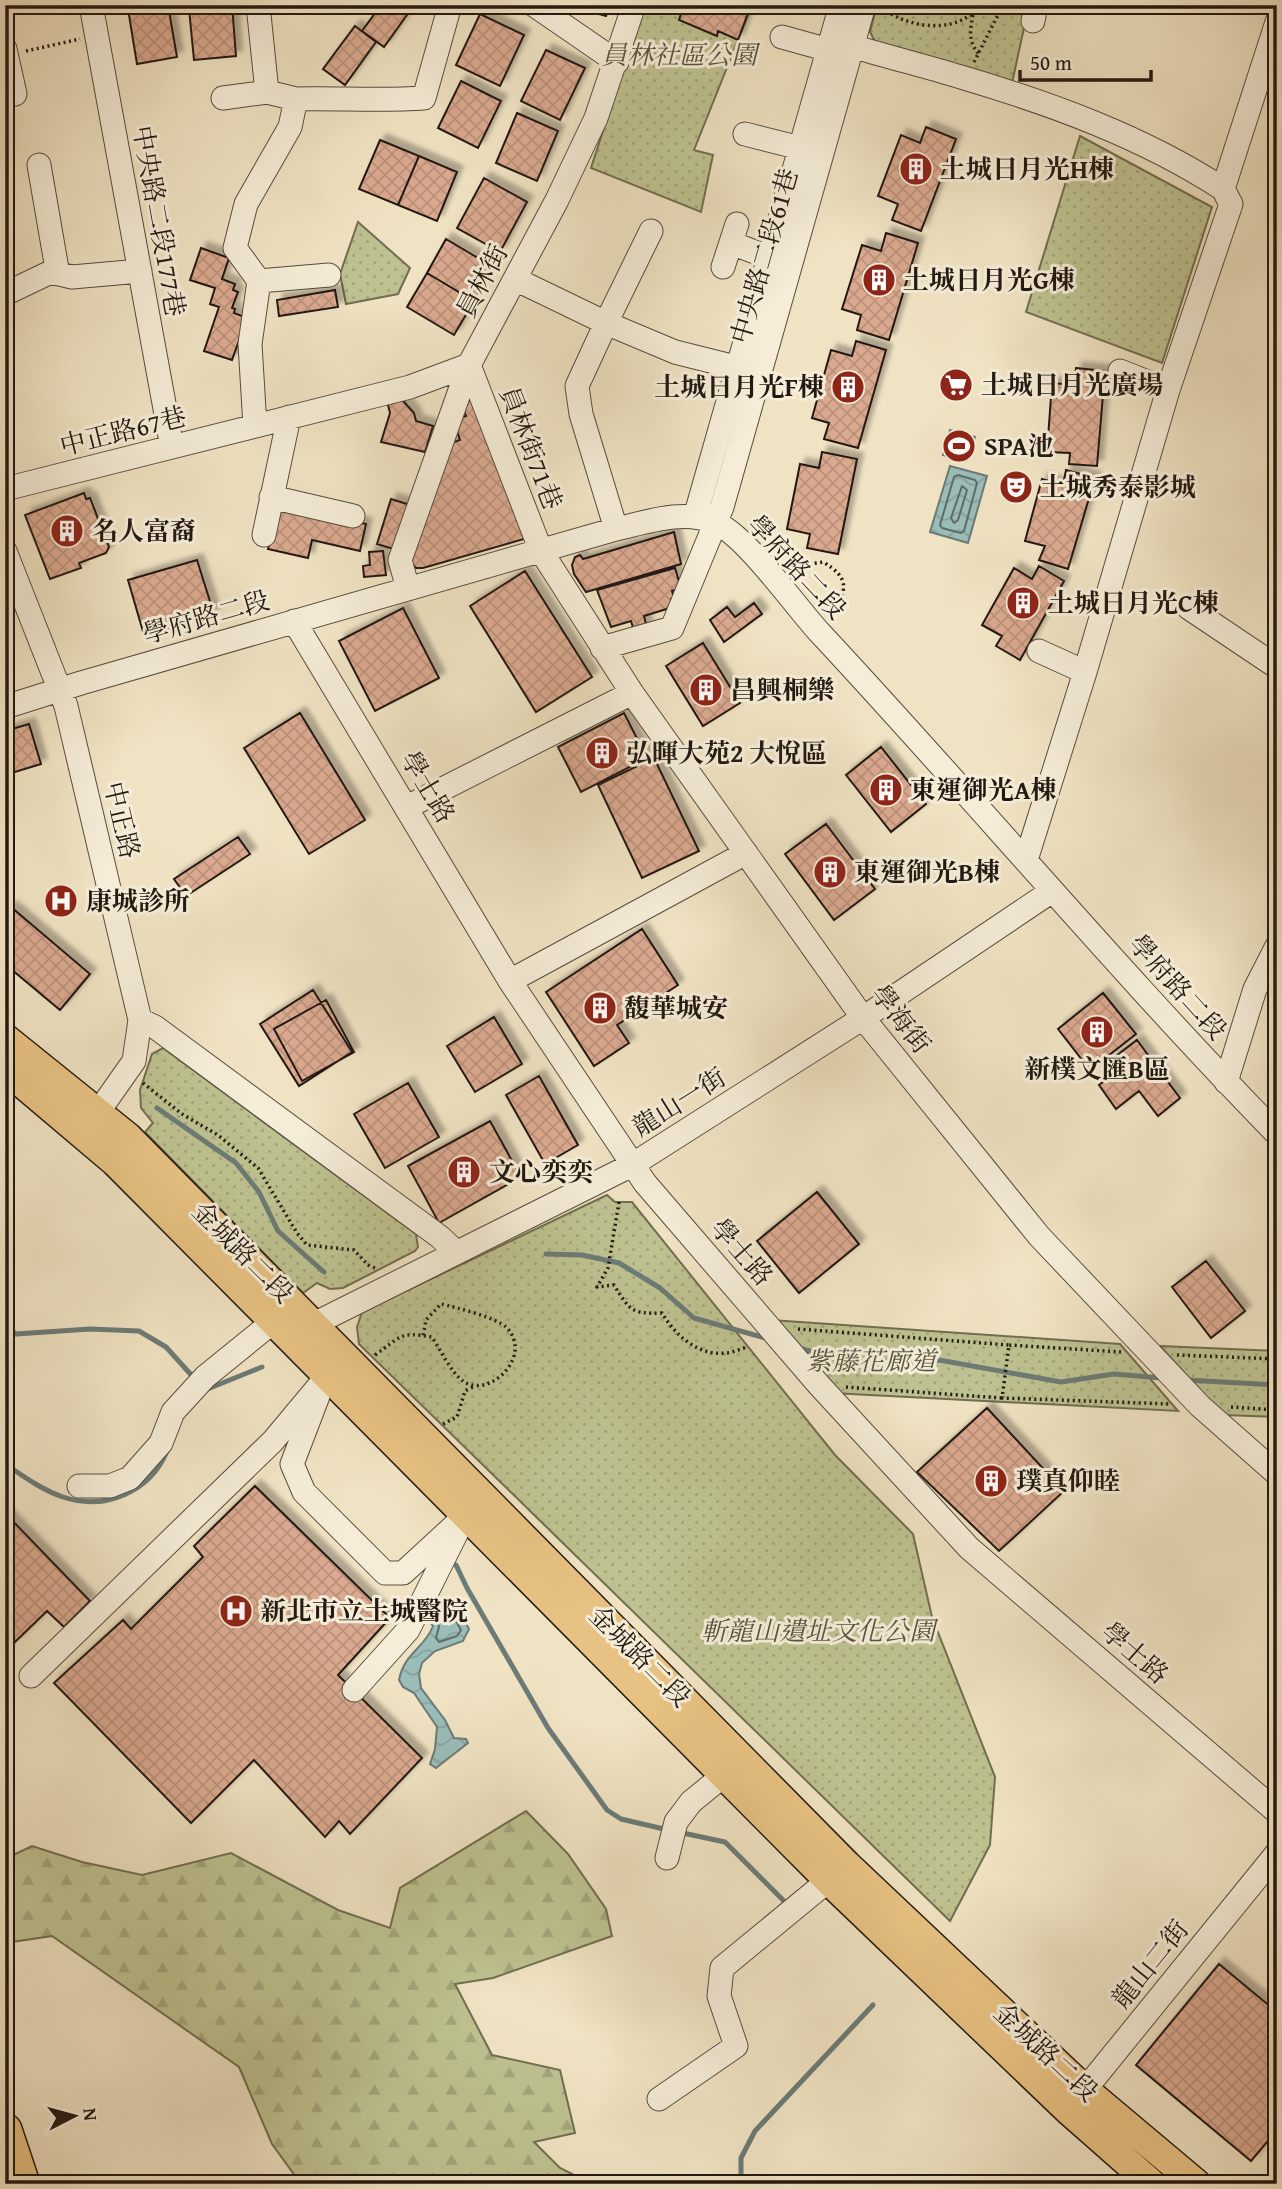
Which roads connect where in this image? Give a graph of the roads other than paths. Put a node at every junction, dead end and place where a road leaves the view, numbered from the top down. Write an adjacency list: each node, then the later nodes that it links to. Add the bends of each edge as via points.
1 (91, 5): 24 (street, 中央路二段177巷)
2 (258, 5): 13 (street)
3 (450, 5): 16 (street, via 424,97)
4 (534, 5): 12 (street)
5 (634, 5): 12 (street, 員林街)
6 (841, 5): 10 (street)
7 (864, 5): 10 (street, 中央路二段61巷)
8 (1277, 22): 20 (street)
9 (782, 37): 10 (street)
10 (843, 50): 18 (street, 中央路二段61巷); 20 (street, via 961,77 1100,124)
11 (6, 53): 14 (street)
12 (617, 62): 27 (street, 員林街, via 596,118)
13 (267, 92): 15 (street); 16 (street)
14 (15, 94)
15 (223, 98)
16 (296, 99): 28 (street, via 290,127 246,204 235,248)
17 (746, 134): 18 (street)
18 (811, 151): 22 (street, 中央路二段61巷)
19 (38, 165): 25 (street, via 57,269)
20 (1223, 189): 34 (street, via 1231,204)
21 (651, 231): 30 (street)
22 (780, 262): 23 (street, via 734,234); 32 (street, 中央路二段61巷)
23 (723, 267)
24 (139, 271): 25 (street, via 72,277); 37 (street, 中央路二段177巷)
25 (51, 272): 29 (street)
26 (329, 275): 28 (street)
27 (515, 279): 30 (street); 31 (street, 員林街)
28 (259, 281): 36 (street, via 250,344)
29 (5, 293)
30 (606, 323): 32 (street, via 675,352); 42 (street, via 577,386)
31 (470, 365): 35 (street, 中正路67巷, via 410,387); 45 (street, 員林街71巷); 46 (street, 員林街, via 400,560)
32 (749, 371): 41 (street, 中央路二段61巷, via 722,507)
33 (1120, 371): 34 (street)
34 (1168, 390): 52 (street)
35 (289, 417): 36 (street, 中正路67巷); 39 (street)
36 (255, 426): 37 (street, 中正路67巷)
37 (172, 447): 38 (street, 中正路67巷)
38 (5, 489)
39 (271, 497): 40 (street); 43 (street)
40 (353, 516)
41 (705, 520): 42 (street, 學府路二段, via 665,517); 49 (street, 中央路二段61巷, via 672,628); 58 (street, 學府路二段, via 744,544)
42 (616, 530): 45 (street, 學府路二段)
43 (264, 535)
44 (5, 551): 53 (street, 中正路)
45 (541, 551): 46 (street, 學府路二段); 49 (street, 學海街)
46 (408, 589): 48 (street, 學府路二段)
47 (1189, 608): 51 (street)
48 (294, 621): 53 (street, 學府路二段); 56 (street, 學士路)
49 (602, 648): 54 (street, 學海街)
50 (1039, 652): 52 (street)
51 (1277, 667)
52 (1085, 672): 58 (street)
53 (60, 689): 55 (street, 學府路二段); 63 (street, 中正路)
54 (632, 693): 56 (street); 57 (street, 學海街)
55 (5, 706)
56 (407, 807): 61 (street, 學士路)
57 (746, 853): 61 (street); 62 (street, 學海街)
58 (1026, 860): 59 (street, 學府路二段)
59 (1052, 891): 62 (street, 龍山一街); 66 (street, 學府路二段)
60 (1277, 946): 66 (street, via 1255,989)
61 (510, 981): 70 (street, 學士路)
62 (863, 1018): 70 (street, 龍山一街); 75 (street, 學海街, via 1039,1236 1200,1406)
63 (140, 1020): 67 (street, 中正路, via 134,1061); 71 (street)
64 (5, 1038): 67 (main road, 金城路二段)
65 (5, 1069): 68 (main road, 金城路二段)
66 (1226, 1082): 69 (street, 學府路二段)
67 (100, 1112): 68 (street, 中正路); 73 (main road, 金城路二段)
68 (81, 1134): 72 (main road, 金城路二段, via 115,1162)
69 (1277, 1134)
70 (632, 1165): 71 (street, 龍山一街); 81 (street, 學士路, via 819,1385 969,1548)
71 (456, 1252): 73 (street, 龍山一街)
72 (274, 1321): 74 (main road, 金城路二段); 76 (street, via 205,1377 173,1412 161,1443 130,1478 110,1486)
73 (314, 1324): 74 (main road, 金城路二段)
74 (346, 1364): 77 (main road, 金城路二段); 77 (street, via 292,1464 304,1492 385,1573 403,1573); 78 (street); 84 (main road, 金城路二段)
75 (1277, 1474)
76 (79, 1486)
77 (466, 1515): 79 (street, via 408,1630); 80 (main road, 金城路二段)
78 (31, 1676)
79 (354, 1690)
80 (724, 1775): 83 (street, via 691,1802 676,1822); 84 (main road, 金城路二段)
81 (1277, 1812)
82 (1277, 1853): 86 (street, 龍山二街)
83 (667, 1858)
84 (838, 1873): 85 (street, via 722,1968 719,1996 736,2046); 86 (main road, 金城路二段)
85 (659, 2099)
86 (1076, 2100): 89 (main road, 金城路二段); 90 (main road, 金城路二段)
87 (5, 2130): 88 (highway)
88 (23, 2184)
89 (1152, 2184)
90 (1197, 2184)

